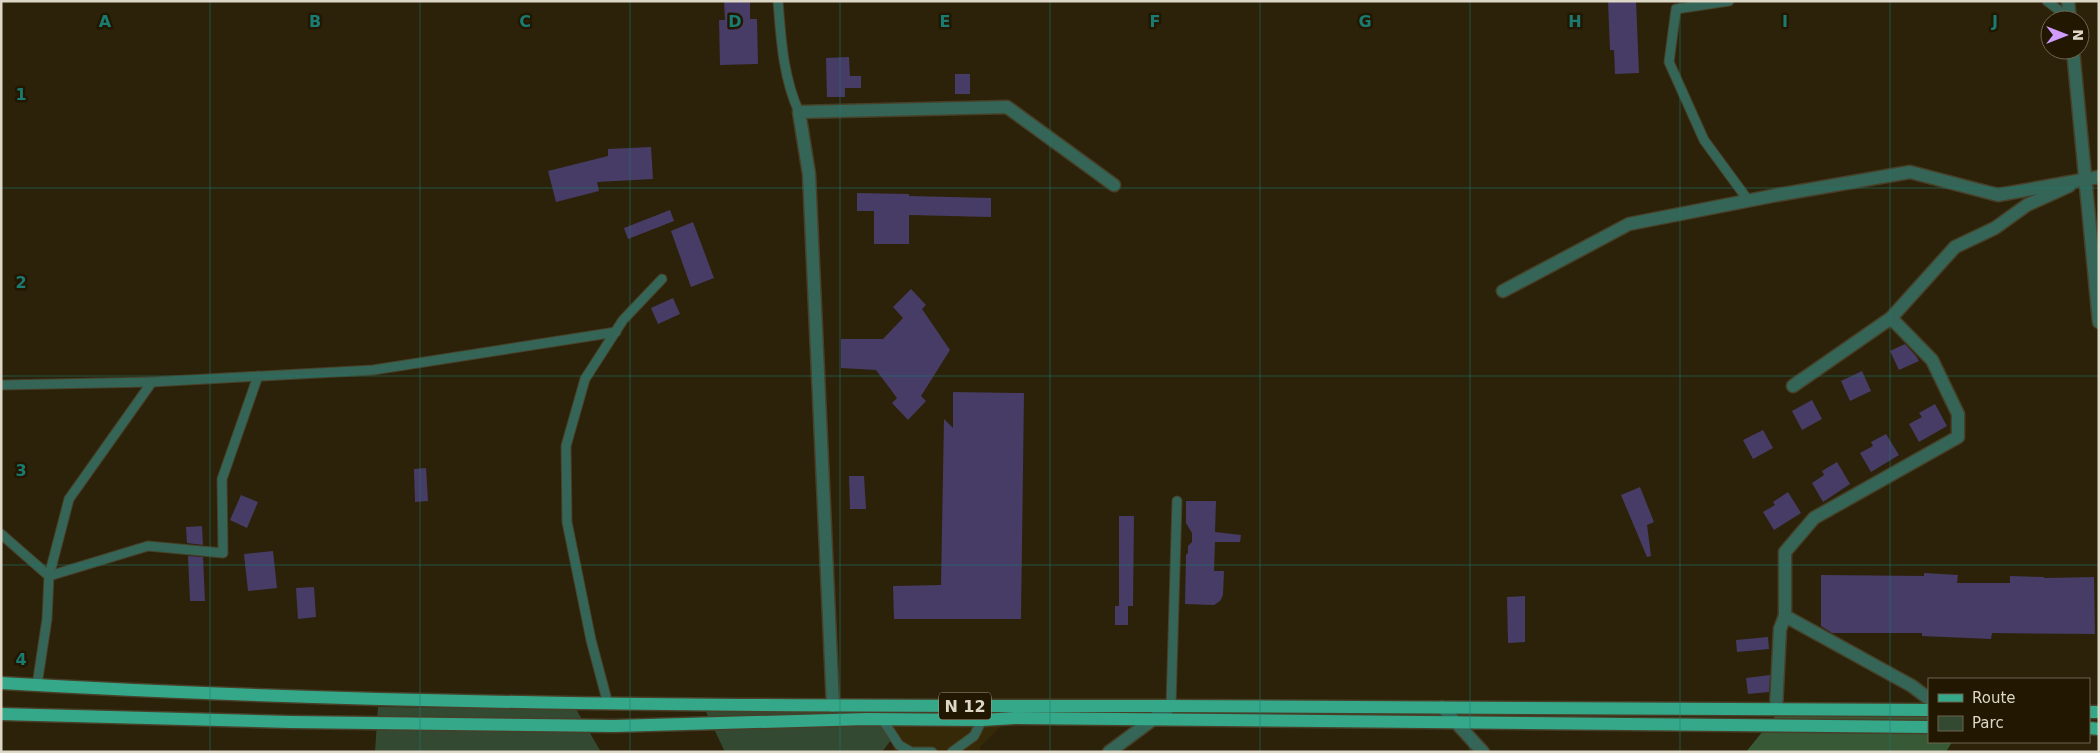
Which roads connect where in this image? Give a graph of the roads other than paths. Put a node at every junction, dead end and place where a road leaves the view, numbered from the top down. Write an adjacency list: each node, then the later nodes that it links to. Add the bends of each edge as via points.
1 (778, 1): 6 (lane, via 782,51)
2 (1729, 1): 10 (lane, via 1676,9 1669,62 1704,140)
3 (2047, 1): 4 (lane)
4 (2058, 10)
5 (2074, 60): 8 (street)
6 (799, 112): 9 (street, via 1007,107); 28 (street, via 809,174)
7 (2099, 177): 8 (street)
8 (2085, 179): 10 (street, via 1998,195 1910,172); 13 (street, via 2027,205 1995,228 1955,247); 14 (street)
9 (1114, 185)
10 (1748, 200): 12 (street, via 1628,224)
11 (662, 280): 15 (lane, via 623,320)
12 (1503, 291)
13 (1891, 318): 19 (street); 23 (street, via 1932,360 1958,414 1958,437 1814,518 1785,552)
14 (2099, 320)
15 (616, 332): 16 (lane, via 373,370); 27 (lane, via 585,379 566,446 568,522 591,640)
16 (258, 376): 17 (lane); 22 (lane, via 222,479 222,553 148,546)
17 (152, 382): 18 (lane); 22 (lane, via 69,499)
18 (1, 385)
19 (1793, 386)
20 (1177, 501): 29 (lane)
21 (1, 534): 22 (lane)
22 (49, 576): 25 (lane, via 47,618)
23 (1785, 616): 26 (street); 31 (street, via 1780,629)
24 (1, 683): 25 (main road, N 12)
25 (37, 685): 27 (main road, N 12, via 380,700)
26 (1928, 698)
27 (608, 704): 28 (main road, N 12)
28 (833, 706): 29 (main road, N 12)
29 (1171, 706): 30 (main road, N 12); 36 (street)
30 (1442, 707): 31 (main road, N 12); 37 (street)
31 (1776, 709): 32 (main road, N 12)
32 (1928, 710)
33 (1, 714): 34 (main road, N 12, via 614,726)
34 (882, 719): 35 (main road, N 12); 40 (lane)
35 (982, 720): 36 (main road, N 12); 39 (lane)
36 (1153, 720): 37 (main road, N 12); 44 (street)
37 (1455, 724): 38 (main road, N 12); 45 (street)
38 (1928, 727)
39 (974, 736): 42 (lane); 43 (lane)
40 (901, 749): 41 (lane)
41 (932, 752)
42 (952, 752)
43 (966, 752)
44 (1110, 752)
45 (1483, 752)

